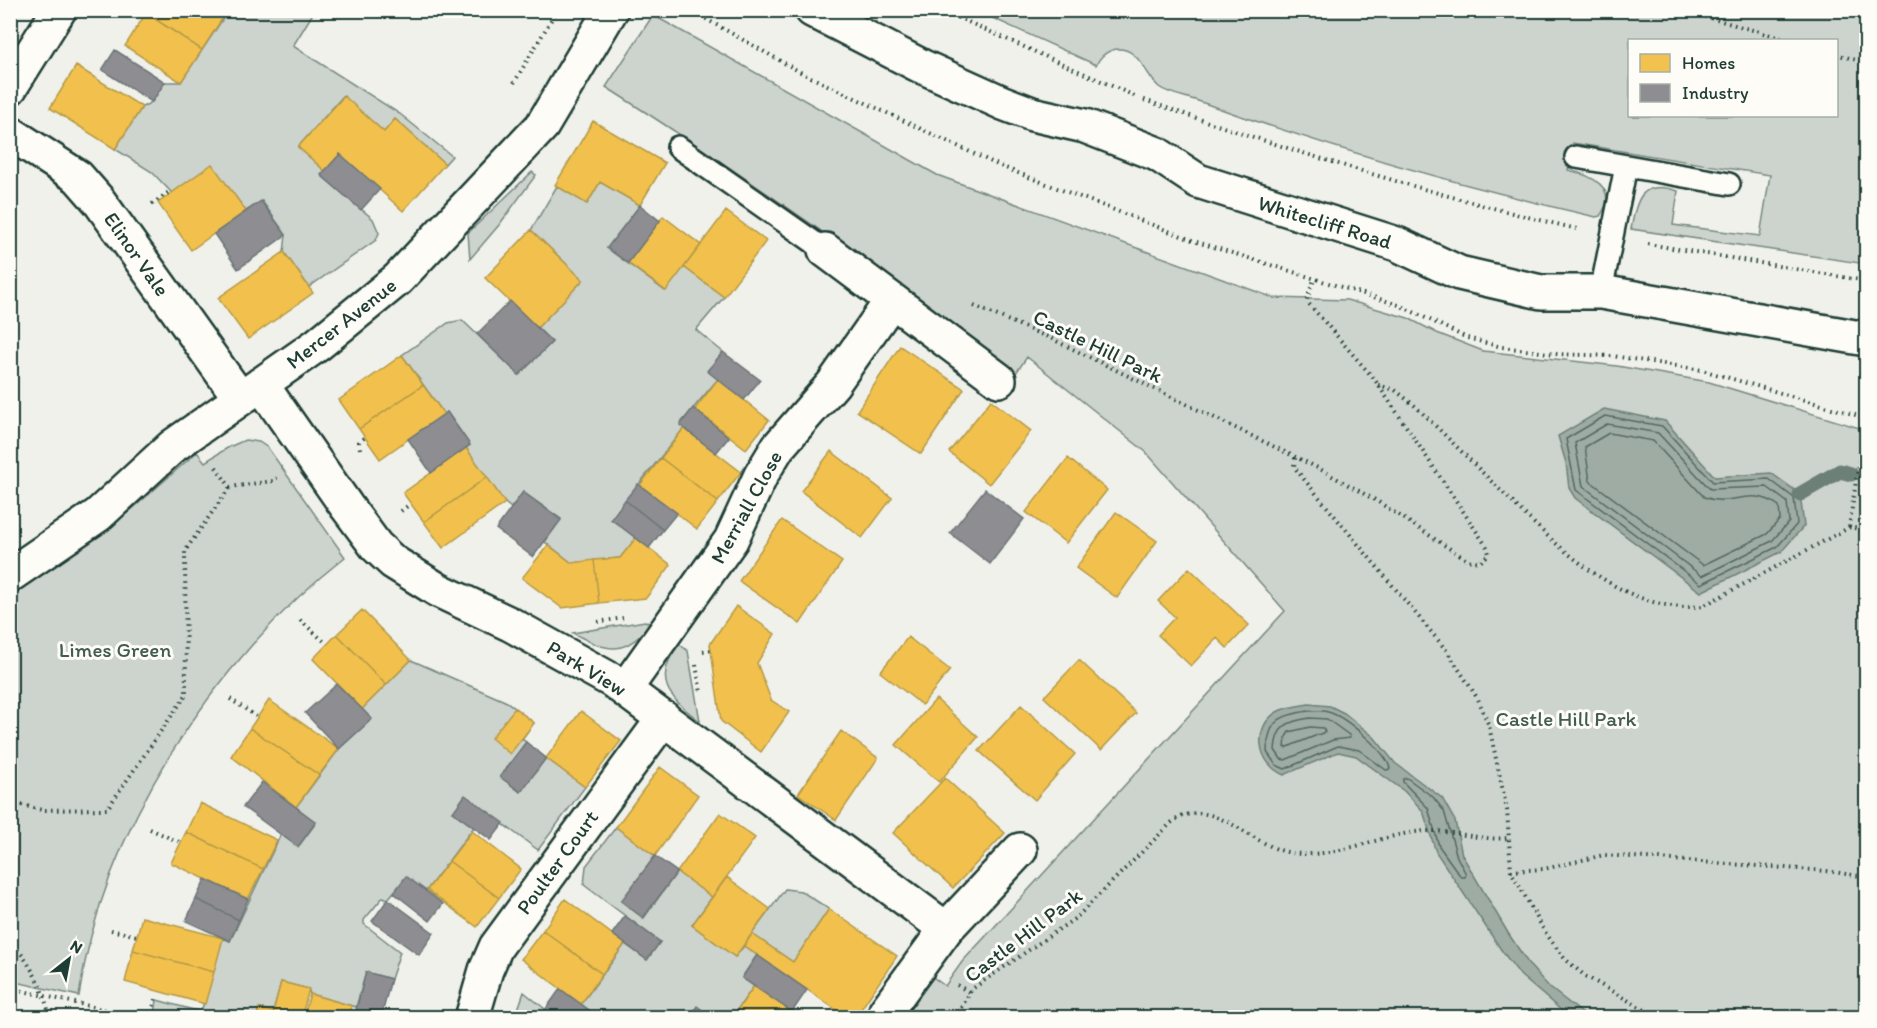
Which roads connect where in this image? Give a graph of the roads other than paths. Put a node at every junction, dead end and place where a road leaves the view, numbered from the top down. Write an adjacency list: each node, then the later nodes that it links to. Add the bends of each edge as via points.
1 (59, 10): 4 (street)
2 (611, 10): 15 (street, Mercer Avenue, via 571,81 533,137 398,279 341,327)
3 (812, 10): 11 (street, Whitecliff Road, via 1003,103 1032,114 1071,121 1152,152 1198,181 1398,244 1468,276 1541,292)
4 (10, 88)
5 (10, 133): 15 (street, Elinor Vale, via 72,172 99,201)
6 (678, 147): 10 (lane)
7 (1576, 158): 8 (lane)
8 (1626, 166): 9 (lane); 11 (lane)
9 (1729, 184)
10 (825, 250): 12 (street)
11 (1601, 292): 13 (street, Whitecliff Road)
12 (892, 300): 14 (street); 17 (street, Merriall Close, via 818,404 778,447 731,540)
13 (1866, 339)
14 (999, 380)
15 (250, 391): 16 (street, Mercer Avenue, via 189,433 98,515); 17 (street, Park View, via 311,456 376,546 393,562 430,586 574,658)
16 (10, 576)
17 (625, 689): 18 (street, Park View)
18 (664, 718): 20 (street, Park View); 22 (street, Poulter Court, via 496,946)
19 (1020, 850): 20 (street)
20 (946, 929): 21 (street)
21 (886, 1011)
22 (472, 1017)

